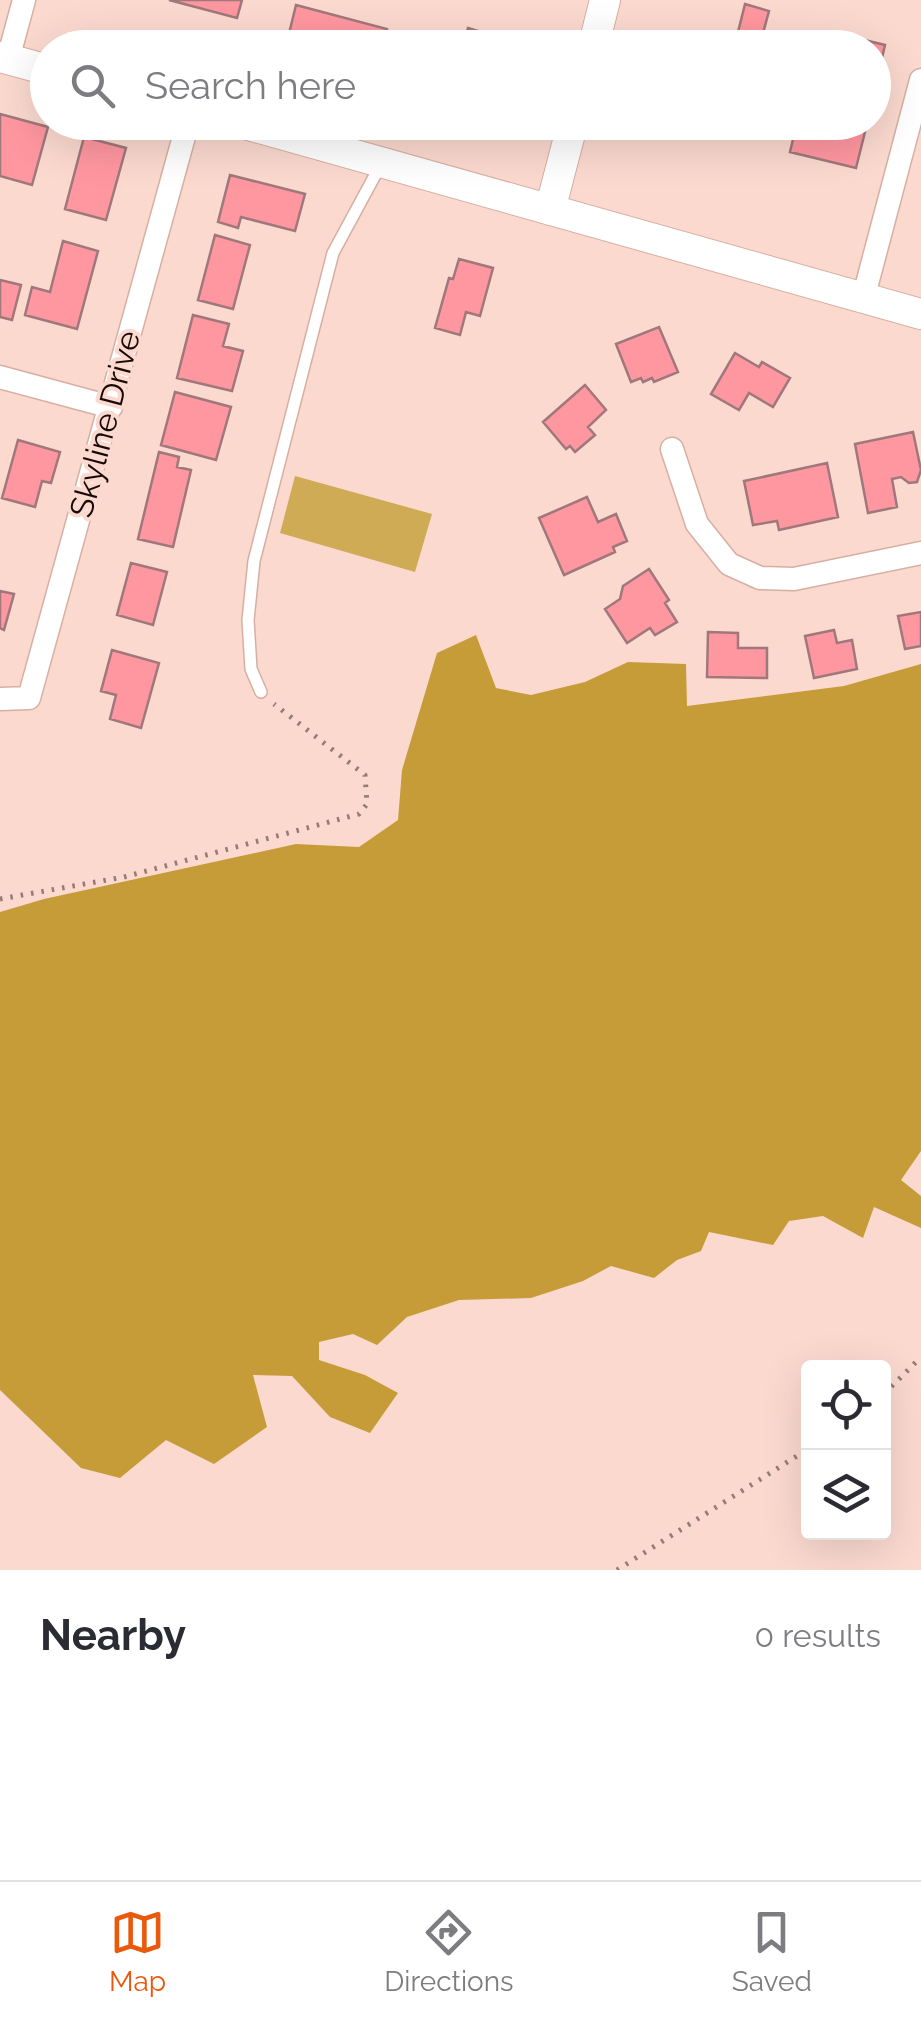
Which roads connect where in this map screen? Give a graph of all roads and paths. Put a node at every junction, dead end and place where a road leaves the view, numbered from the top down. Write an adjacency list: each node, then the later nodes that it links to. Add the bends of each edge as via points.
1 (24, 0): 4 (street)
2 (605, 0): 3 (street)
3 (597, 30)
4 (4, 58): 5 (street)
5 (30, 65)
6 (921, 80): 12 (street)
7 (183, 140): 15 (street, Skyline Drive)
8 (303, 140): 10 (street)
9 (568, 140): 11 (street)
10 (382, 162): 11 (street); 18 (lane, via 333,252 254,561 250,653)
11 (550, 210): 12 (street)
12 (864, 299): 13 (street)
13 (921, 314)
14 (0, 377): 15 (street)
15 (111, 406): 19 (street, Skyline Drive, via 28,698)
16 (672, 449): 17 (street, via 697,524 729,564 760,578 794,579)
17 (921, 553)
18 (262, 692): 20 (path, via 364,775 367,804 359,814 124,877)
19 (0, 699)
20 (0, 899)
21 (921, 1357): 22 (path)
22 (891, 1387)
23 (806, 1450): 24 (path)
24 (616, 1570)

